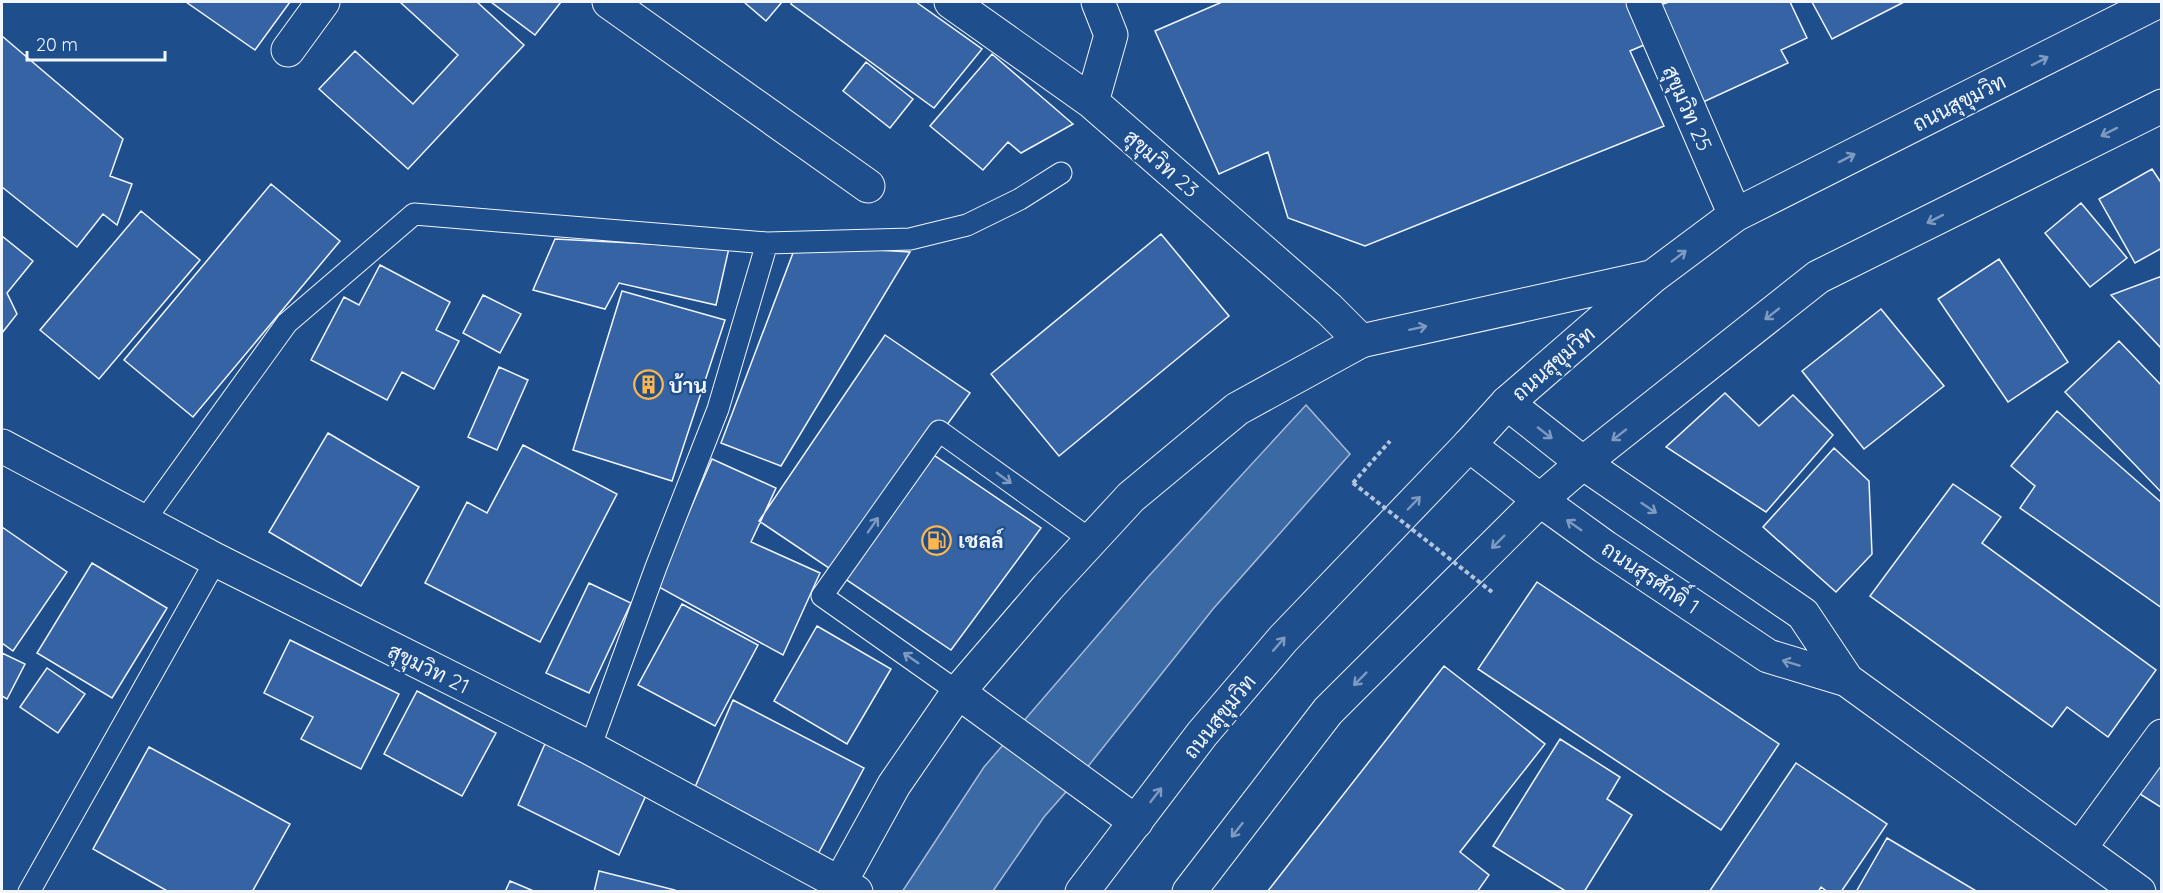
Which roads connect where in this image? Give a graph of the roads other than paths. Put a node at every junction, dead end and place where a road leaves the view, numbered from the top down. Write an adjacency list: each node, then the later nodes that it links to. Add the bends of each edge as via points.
1 (323, 2): 7 (main road)
2 (609, 2): 11 (main road)
3 (951, 2): 8 (main road, สุขุมวิท 23)
4 (1098, 2): 8 (main road, via 1111,35)
5 (1643, 2): 12 (main road, สุขุมวิท 25)
6 (2157, 2): 12 (main road, ถนนสุขุมวิท, one-way to 6)
7 (288, 50)
8 (1092, 102): 15 (main road, สุขุมวิท 23)
9 (2162, 106): 19 (main road, one-way to 19, via 1818,278)
10 (1061, 172): 13 (lane, via 1020,199 967,225 910,239)
11 (868, 186)
12 (1735, 215): 14 (main road, ถนนสุขุมวิท, one-way to 12)
13 (767, 243): 21 (lane, via 414,214 287,323); 27 (lane, via 718,409)
14 (1652, 277): 15 (main road, one-way to 14); 16 (main road, ถนนสุขุมวิท)
15 (1361, 340): 22 (main road, via 1237,409 1131,497)
16 (1507, 403): 17 (main road, ถนนสุขุมวิท); 19 (main road, ถนนสุรศักดิ์ 1, one-way to 19)
17 (1469, 445): 20 (main road, ถนนสุรศักดิ์ 1); 28 (main road, ถนนสุขุมวิท, one-way to 17, via 1202,734 1283,639)
18 (2, 446): 21 (main road, สุขุมวิท 21)
19 (1583, 463): 20 (main road); 24 (main road, ถนนสุรศักดิ์ 1, one-way to 24, via 1803,614)
20 (1540, 500): 24 (main road, ถนนสุรศักดิ์ 1, one-way to 20, via 1768,656); 33 (main road, one-way to 33, via 1328,711)
21 (144, 521): 23 (main road, สุขุมวิท 21)
22 (1091, 540): 25 (main road); 25 (lane, one-way to 22, via 822,596 939,432)
23 (216, 560): 27 (main road, สุขุมวิท 21); 31 (lane)
24 (1847, 680): 29 (main road, ถนนสุรศักดิ์ 1)
25 (958, 692): 28 (main road); 30 (main road, via 894,785)
26 (2162, 736): 29 (main road)
27 (590, 748): 30 (main road, สุขุมวิท 21)
28 (1136, 822): 32 (main road, ถนนสุขุมวิท)
29 (2080, 848): 34 (main road, ถนนสุรศักดิ์ 1)
30 (843, 889)
31 (29, 891)
32 (1083, 891)
33 (1189, 891)
34 (2139, 891)

